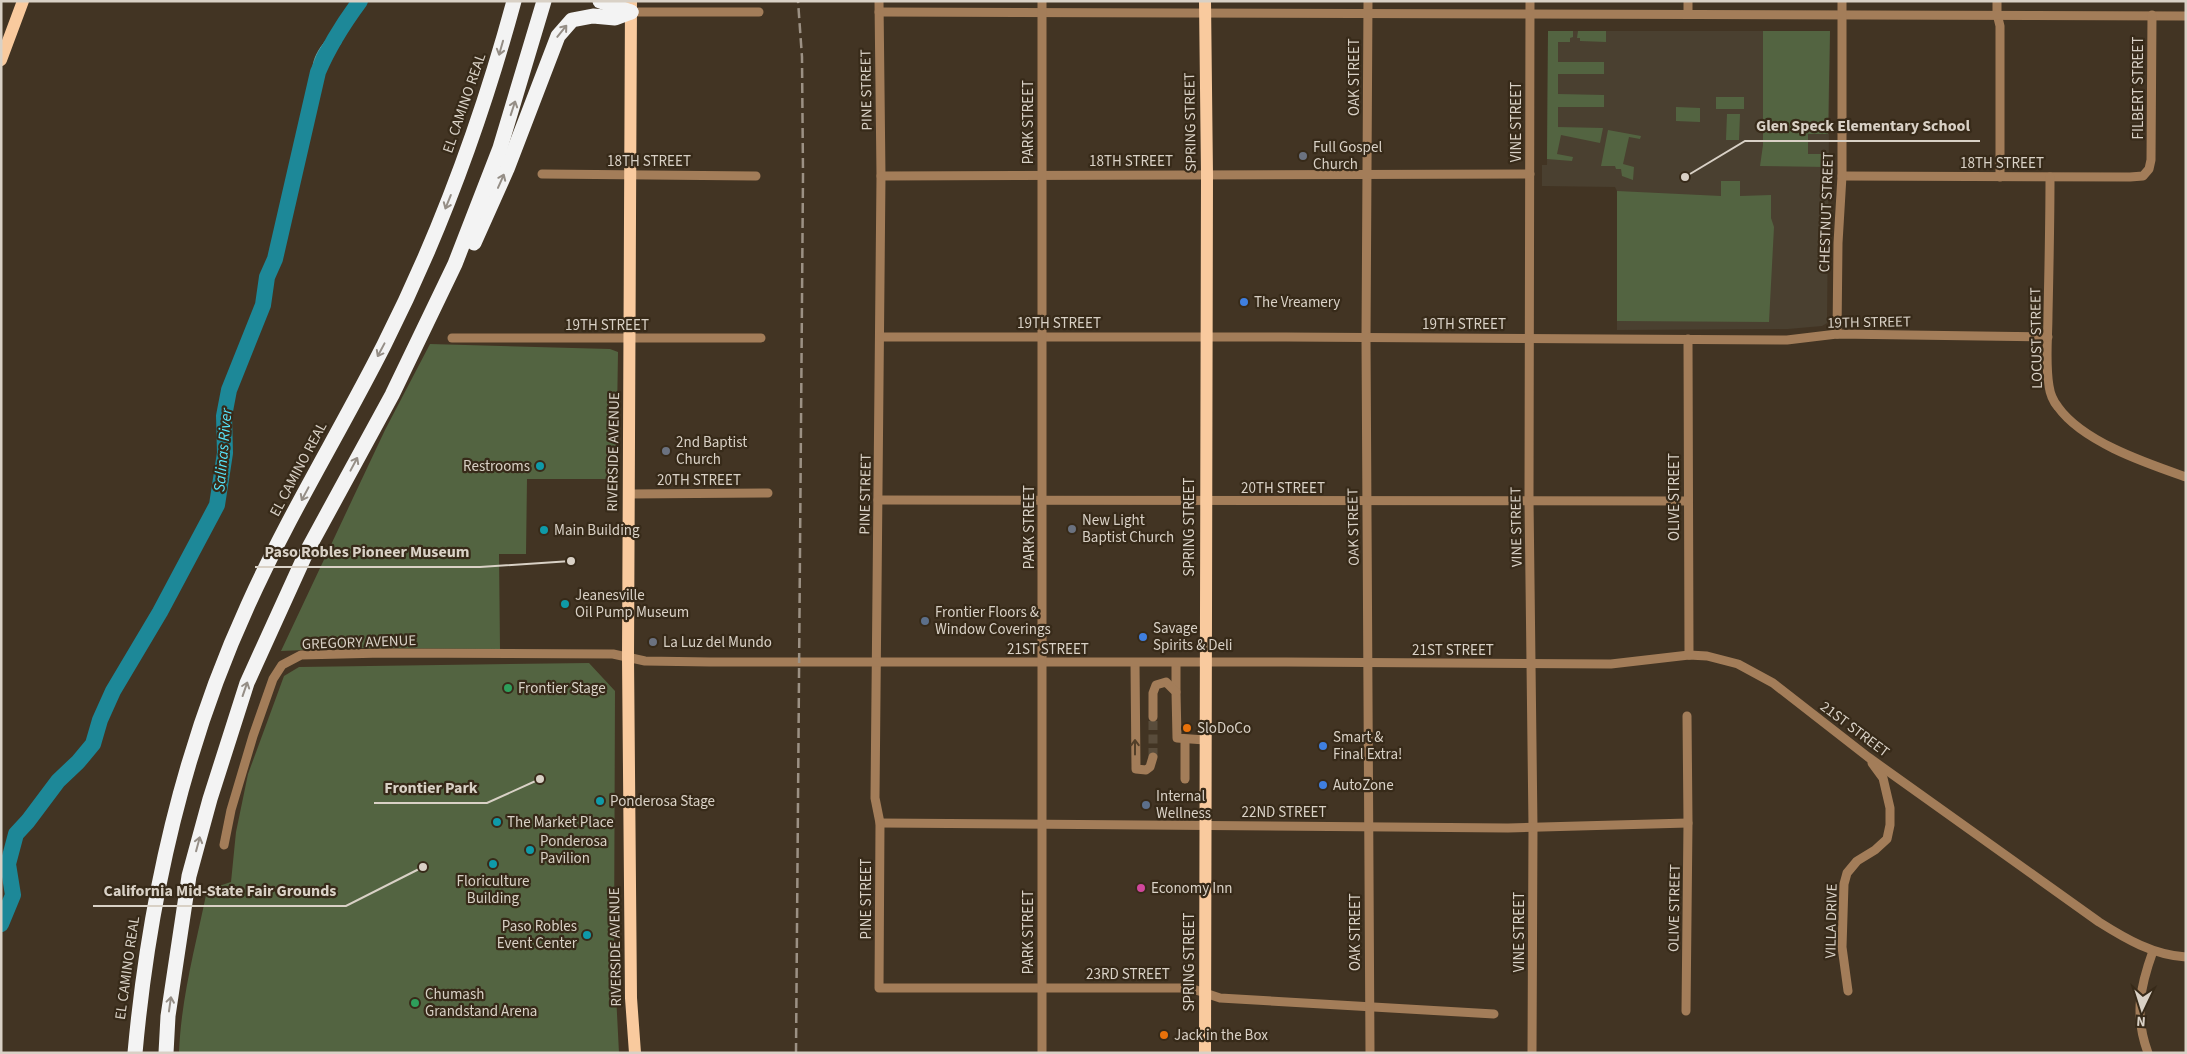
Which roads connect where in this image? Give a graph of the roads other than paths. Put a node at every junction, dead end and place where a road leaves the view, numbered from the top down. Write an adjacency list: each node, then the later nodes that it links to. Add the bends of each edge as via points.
1 (23, 1): 24 (main road)
2 (514, 1): 91 (highway, EL CAMINO REAL, one-way to 91, via 494,72 435,234 385,343 251,599 209,701 183,778 162,866 140,992)
3 (544, 1): 48 (highway, one-way to 3, via 470,226 500,148)
4 (600, 1): 12 (highway)
5 (879, 1): 15 (street, PINE STREET)
6 (1042, 1): 17 (street, PARK STREET)
7 (1368, 1): 16 (street, OAK STREET)
8 (1530, 1): 18 (street, VINE STREET)
9 (1688, 1): 19 (street)
10 (1842, 1): 20 (street, CHESTNUT STREET)
11 (1997, 1): 21 (street)
12 (631, 7): 14 (street); 29 (main road, RIVERSIDE AVENUE); 48 (highway, one-way to 12, via 406,383 460,274 507,169 558,36 572,20 593,16 615,18)
13 (1205, 7): 16 (street); 17 (street); 31 (main road, SPRING STREET)
14 (759, 12)
15 (879, 12): 17 (street); 33 (street, PINE STREET)
16 (1368, 12): 18 (street); 27 (street, OAK STREET)
17 (1042, 13): 30 (street, PARK STREET)
18 (1530, 13): 19 (street); 28 (street, VINE STREET)
19 (1688, 14): 20 (street)
20 (1842, 14): 21 (street); 34 (street, CHESTNUT STREET)
21 (1997, 14): 22 (street); 35 (street, via 2000,26)
22 (2152, 15): 23 (street); 25 (street, FILBERT STREET)
23 (2186, 16)
24 (1, 60)
25 (2151, 160): 36 (street, 18TH STREET, via 2143,176)
26 (542, 174): 29 (street, 18TH STREET)
27 (1367, 174): 28 (street, 18TH STREET); 31 (street, 18TH STREET); 44 (street, OAK STREET)
28 (1530, 174): 47 (street, VINE STREET)
29 (631, 175): 32 (street, 18TH STREET); 46 (main road, RIVERSIDE AVENUE)
30 (1042, 175): 31 (street, 18TH STREET); 33 (street, 18TH STREET); 39 (street, PARK STREET)
31 (1207, 175): 40 (main road, SPRING STREET)
32 (756, 176)
33 (881, 176): 38 (street, PINE STREET)
34 (1842, 176): 35 (street, 18TH STREET); 37 (street, CHESTNUT STREET)
35 (2000, 177): 36 (street, 18TH STREET)
36 (2050, 177): 41 (street, LOCUST STREET)
37 (1837, 334): 41 (street, 19TH STREET); 45 (street, 19TH STREET, via 1787,340)
38 (880, 337): 39 (street, 19TH STREET); 52 (street, PINE STREET)
39 (1042, 337): 40 (street, 19TH STREET); 54 (street, PARK STREET)
40 (1206, 337): 44 (street, 19TH STREET); 56 (main road, SPRING STREET)
41 (2048, 337): 49 (street, LOCUST STREET, via 2049,385 2057,406 2069,419 2131,457)
42 (452, 338): 46 (street, 19TH STREET)
43 (761, 338): 46 (street, 19TH STREET)
44 (1366, 338): 47 (street, 19TH STREET); 57 (street, OAK STREET)
45 (1688, 338): 47 (street, 19TH STREET); 55 (street, OLIVE STREET)
46 (631, 339): 51 (main road, RIVERSIDE AVENUE)
47 (1529, 339): 53 (street, VINE STREET)
48 (392, 395): 92 (highway, one-way to 48, via 168,1016 189,876 247,683 307,551)
49 (2186, 476)
50 (768, 493): 51 (street, 20TH STREET)
51 (629, 494): 59 (main road, RIVERSIDE AVENUE)
52 (878, 500): 54 (street, 20TH STREET); 60 (street, PINE STREET)
53 (1529, 500): 55 (street, 20TH STREET); 57 (street, 20TH STREET); 66 (street, VINE STREET)
54 (1043, 501): 56 (street, 20TH STREET); 62 (street, PARK STREET)
55 (1688, 501): 58 (street, OLIVE STREET)
56 (1205, 502): 57 (street, 20TH STREET); 64 (main road, SPRING STREET)
57 (1367, 502): 65 (street, OAK STREET)
58 (1690, 655): 66 (street, 21ST STREET, via 1611,664); 73 (street, 21ST STREET, via 1723,659 1756,673)
59 (628, 658): 60 (street, 21ST STREET, via 700,662); 81 (street, GREGORY AVENUE, via 613,654 301,655 282,665 273,679 230,810); 93 (main road, RIVERSIDE AVENUE, via 631,998)
60 (877, 662): 62 (street, 21ST STREET); 75 (street, PINE STREET, via 875,798)
61 (1176, 662): 63 (street, 21ST STREET); 64 (street, 21ST STREET); 67 (street)
62 (1041, 663): 63 (street, 21ST STREET); 77 (street, PARK STREET)
63 (1135, 663): 72 (street, one-way to 63, via 1150,767 1136,769)
64 (1206, 663): 65 (street, 21ST STREET); 71 (main road, SPRING STREET)
65 (1369, 663): 66 (street, 21ST STREET); 79 (street, OAK STREET)
66 (1531, 664): 80 (street, VINE STREET)
67 (1176, 692): 69 (street, via 1166,682 1156,685); 70 (street, via 1177,738)
68 (1687, 716): 76 (street, OLIVE STREET)
69 (1153, 717)
70 (1185, 740): 71 (street); 74 (street)
71 (1205, 740): 78 (main road, SPRING STREET)
72 (1152, 757)
73 (1868, 757): 82 (street, 21ST STREET, via 2099,922); 86 (street, VILLA DRIVE, via 1883,778 1890,808 1890,825 1887,839 1857,861 1847,873 1844,884 1842,947)
74 (1185, 779)
75 (880, 823): 77 (street, 22ND STREET); 84 (street, PINE STREET)
76 (1688, 823): 80 (street, 22ND STREET); 89 (street, OLIVE STREET)
77 (1042, 825): 78 (street, 22ND STREET); 85 (street, PARK STREET)
78 (1205, 825): 79 (street, 22ND STREET); 87 (main road, SPRING STREET)
79 (1368, 826): 80 (street, 22ND STREET); 88 (street, OAK STREET)
80 (1533, 827): 97 (street, VINE STREET)
81 (224, 845)
82 (2153, 951): 83 (street, 21ST STREET); 98 (street, via 2142,981 2140,1005 2141,1032)
83 (2186, 957)
84 (879, 988): 85 (street, 23RD STREET)
85 (1042, 988): 87 (street, 23RD STREET, via 1190,988); 94 (street, PARK STREET)
86 (1848, 991)
87 (1205, 992): 88 (street, 23RD STREET, via 1220,998); 95 (main road, SPRING STREET)
88 (1369, 1007): 90 (street, 23RD STREET); 96 (street, OAK STREET)
89 (1686, 1011)
90 (1494, 1014)
91 (135, 1053)
92 (166, 1053)
93 (635, 1053)
94 (1042, 1053)
95 (1205, 1053)
96 (1370, 1053)
97 (1532, 1053)
98 (2148, 1053)

